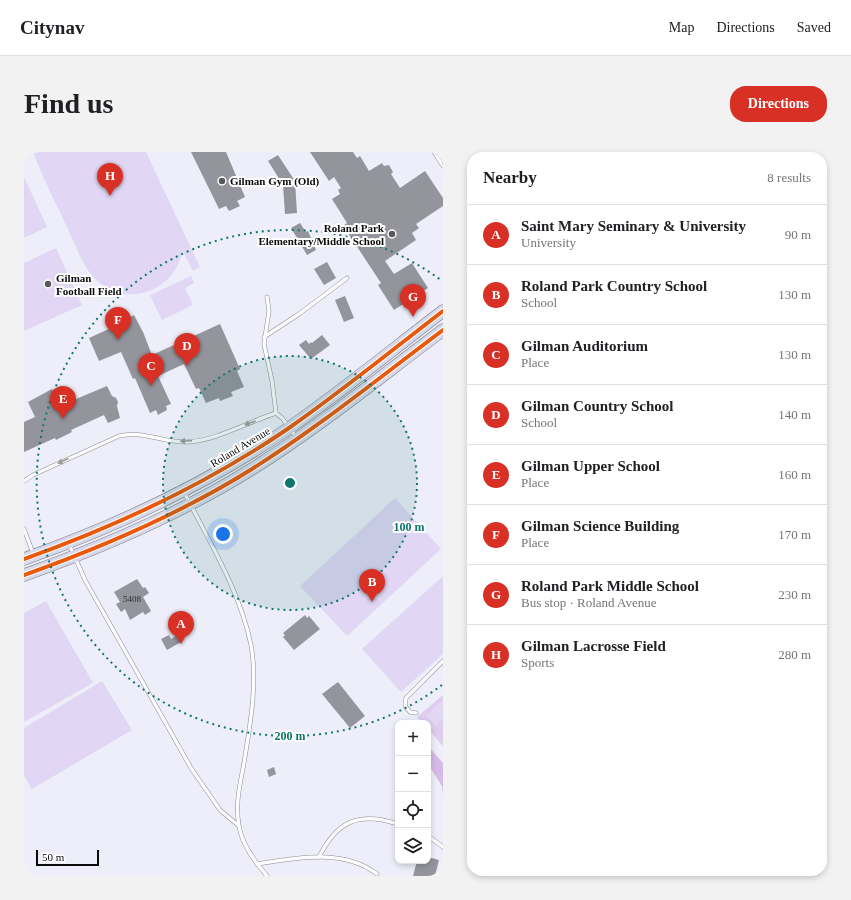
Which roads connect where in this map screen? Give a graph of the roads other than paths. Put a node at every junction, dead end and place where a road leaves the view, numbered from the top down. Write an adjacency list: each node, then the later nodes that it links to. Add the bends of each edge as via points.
1 (434, 152): 2 (lane)
2 (443, 166)
3 (347, 278): 7 (lane)
4 (267, 297): 7 (lane, via 269,311)
5 (443, 310): 9 (main road, Roland Avenue)
6 (443, 330): 10 (main road)
7 (264, 337): 8 (lane)
8 (276, 413): 9 (lane); 11 (lane, one-way to 11, via 188,442 130,434 120,436)
9 (289, 428): 10 (lane); 12 (main road, Roland Avenue)
10 (298, 439): 13 (main road)
11 (24, 481)
12 (184, 491): 13 (lane); 15 (main road, Roland Avenue)
13 (190, 504): 17 (main road, via 125,536); 22 (lane, via 237,601 251,646 253,689 239,790)
14 (24, 529): 16 (lane)
15 (68, 543): 16 (main road, Roland Avenue); 17 (lane)
16 (29, 557)
17 (74, 557): 18 (main road); 22 (lane, via 191,768 220,810)
18 (24, 575)
19 (443, 661): 20 (lane, via 406,698 405,706 410,712)
20 (416, 713)
21 (395, 823): 25 (lane, via 365,818 344,825 331,836)
22 (239, 826): 26 (lane, via 248,850)
23 (431, 838): 24 (lane)
24 (443, 847)
25 (319, 857): 26 (lane); 27 (lane, via 354,863)
26 (257, 864): 28 (lane)
27 (377, 874)
28 (267, 876)

